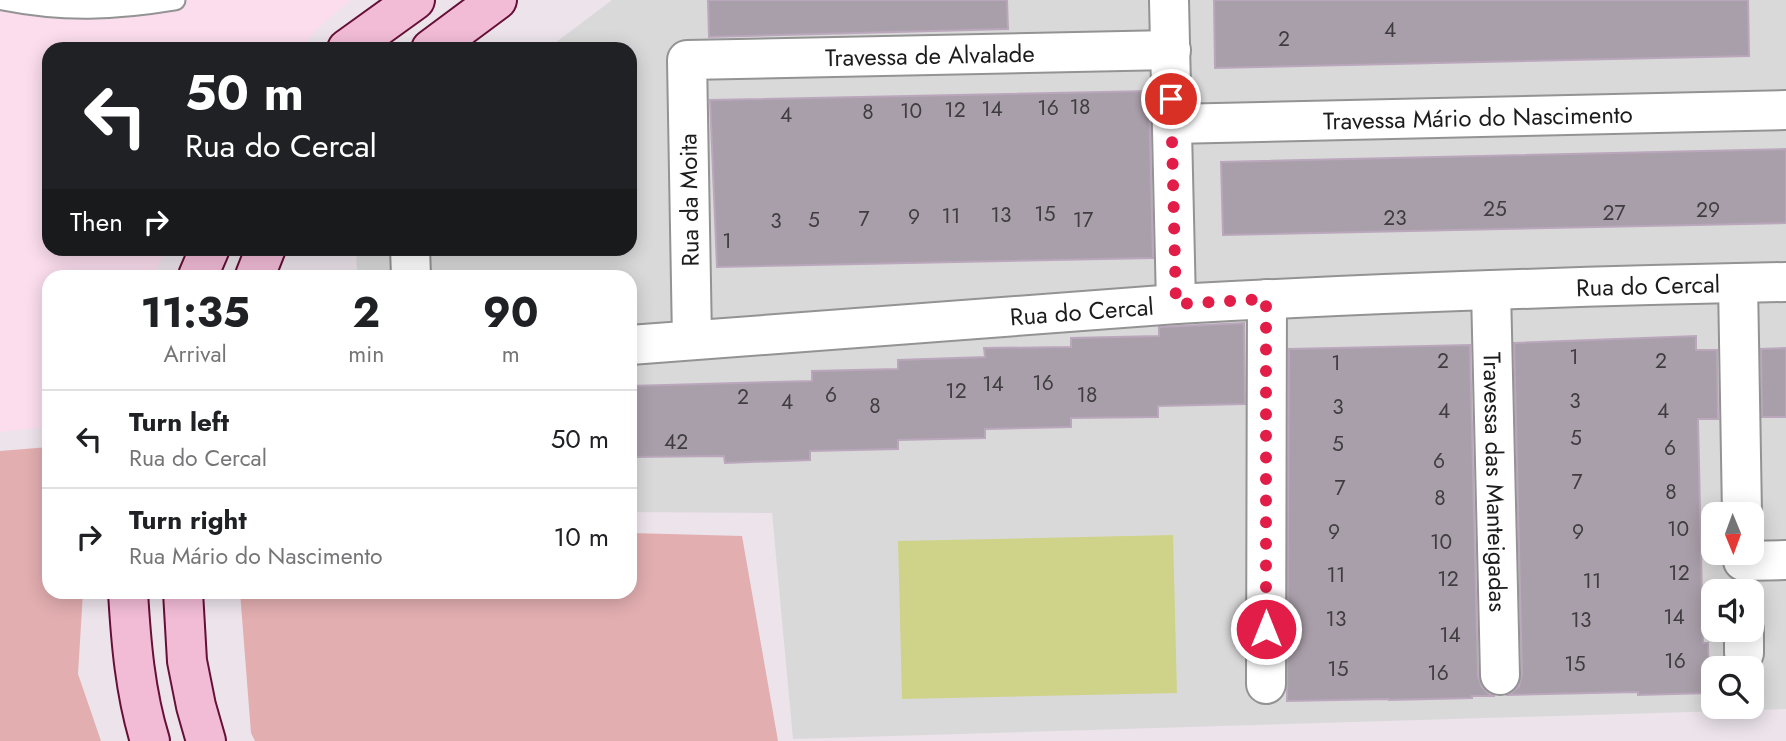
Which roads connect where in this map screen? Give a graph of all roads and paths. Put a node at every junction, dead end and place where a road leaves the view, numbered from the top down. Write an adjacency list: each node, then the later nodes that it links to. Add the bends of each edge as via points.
1 (3, 0): 2 (lane, via 91,9)
2 (175, 0)
3 (415, 0): 6 (street)
4 (497, 0): 7 (street)
5 (1169, 0): 8 (street)
6 (357, 42)
7 (440, 42)
8 (1171, 50): 9 (street, Travessa de Alvalade); 11 (street)
9 (687, 60): 17 (street, Rua da Moita)
10 (1786, 110): 11 (street, Travessa Mário do Nascimento)
11 (1172, 124): 16 (street)
12 (1786, 282): 13 (street, Rua do Cercal)
13 (1738, 283): 14 (street, Rua do Cercal); 19 (street)
14 (1491, 290): 15 (street, Rua do Cercal); 24 (street, Travessa das Manteigadas)
15 (1266, 299): 16 (street, Rua do Cercal); 25 (street)
16 (1176, 304): 17 (street, Rua do Cercal)
17 (692, 339): 18 (street, Rua do Cercal)
18 (637, 344)
19 (1742, 502)
20 (1786, 560): 21 (street)
21 (1743, 569)
22 (128, 599): 26 (street, via 132,660)
23 (183, 599): 27 (street, via 187,661)
24 (1500, 675)
25 (1266, 684)
26 (150, 741)
27 (206, 741)

